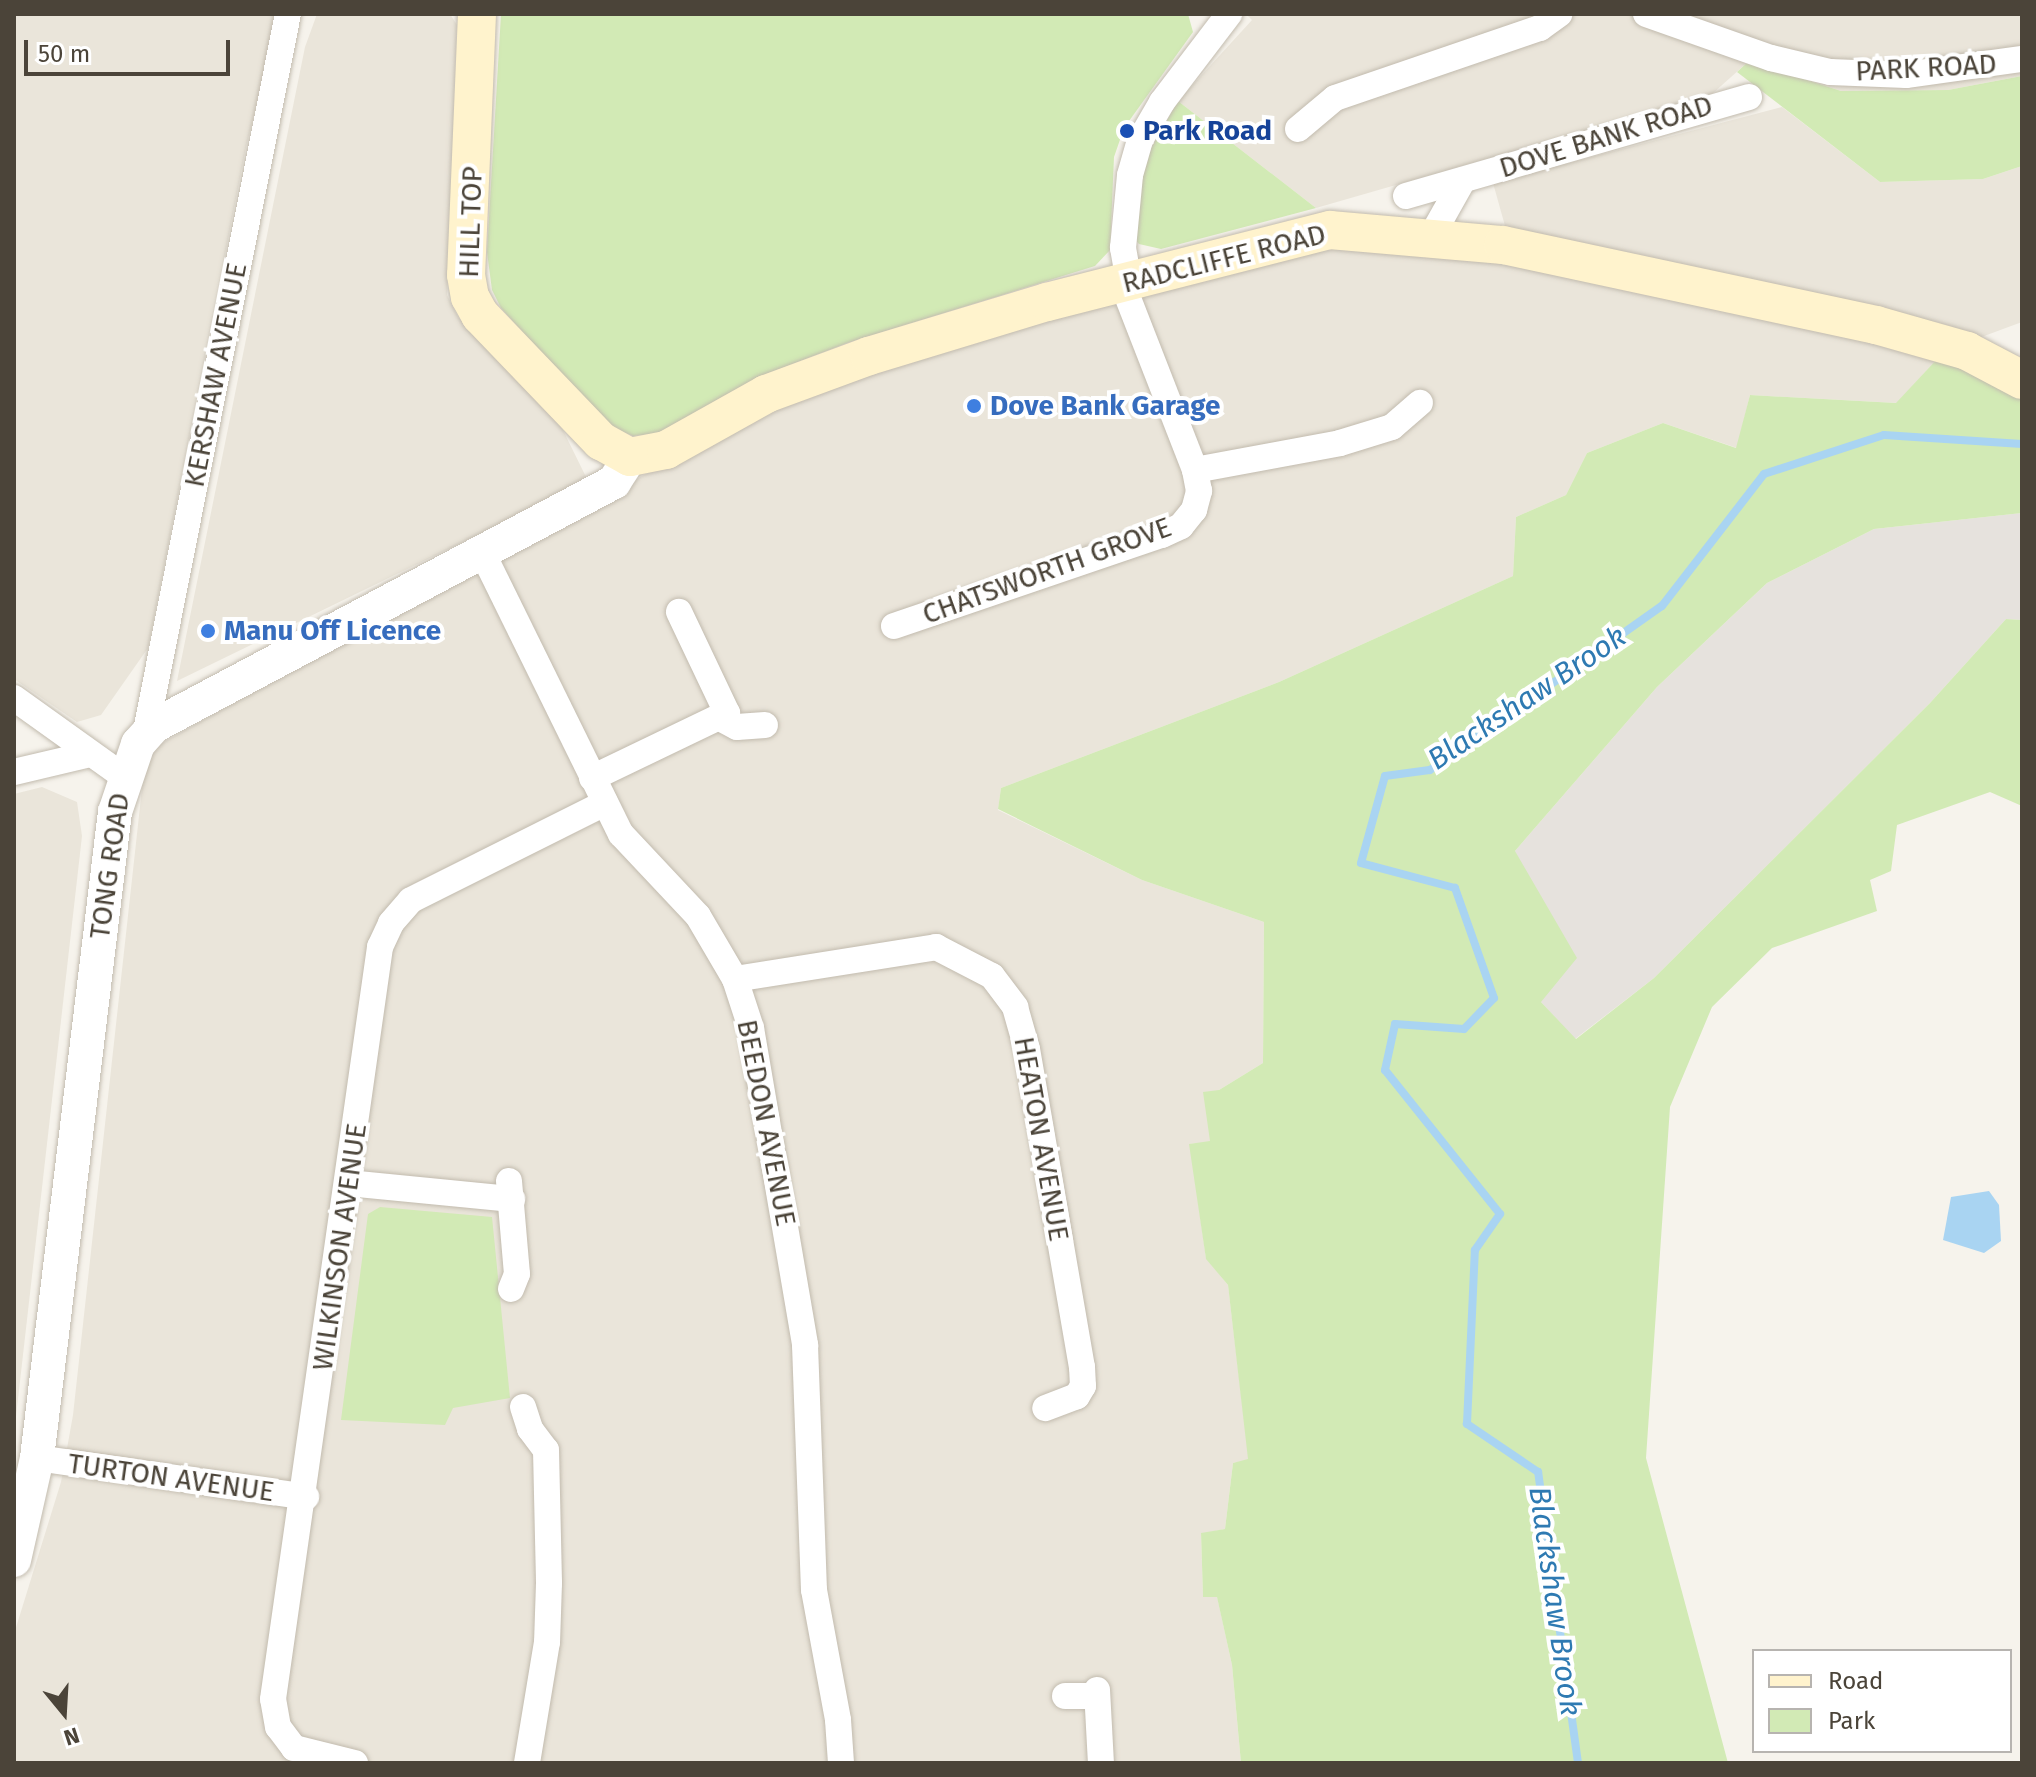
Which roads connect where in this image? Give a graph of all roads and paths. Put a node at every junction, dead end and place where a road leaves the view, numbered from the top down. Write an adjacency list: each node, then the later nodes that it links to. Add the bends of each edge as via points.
1 (288, 14): 23 (street, KERSHAW AVENUE)
2 (477, 14): 15 (main road, HILL TOP, via 466,275 470,297 480,315 601,441)
3 (1559, 14): 8 (street, via 1540,28 1335,98)
4 (1646, 14): 6 (street, PARK ROAD, via 1771,58 1830,72 1906,75)
5 (1224, 16): 12 (street, via 1162,102 1137,148 1123,248)
6 (2022, 59)
7 (1749, 97): 9 (street, DOVE BANK ROAD)
8 (1298, 129)
9 (1463, 180): 10 (street, DOVE BANK ROAD); 11 (street, DOVE BANK ROAD)
10 (1406, 196)
11 (1432, 235): 12 (main road, RADCLIFFE ROAD, via 1330,230); 13 (main road, RADCLIFFE ROAD, via 1503,245 1861,322 1967,351)
12 (1126, 282): 15 (main road, RADCLIFFE ROAD, via 869,356 766,394 666,450); 16 (street, CHATSWORTH GROVE)
13 (2022, 380)
14 (1420, 403): 16 (street, via 1392,427 1340,443)
15 (630, 457): 17 (street, TONG ROAD, via 614,482)
16 (1195, 470): 19 (street, CHATSWORTH GROVE, via 1197,501 1181,526)
17 (483, 554): 23 (street, TONG ROAD, via 154,726); 27 (street, BEEDON AVENUE)
18 (679, 612): 21 (street, via 726,705)
19 (894, 626)
20 (14, 698): 24 (street)
21 (720, 718): 22 (street, via 737,727); 27 (street)
22 (765, 725)
23 (145, 736): 26 (street, TONG ROAD)
24 (91, 754): 25 (street); 26 (street)
25 (14, 772)
26 (123, 776): 34 (street, TONG ROAD)
27 (592, 778): 28 (street, BEEDON AVENUE)
28 (605, 803): 29 (street, BEEDON AVENUE, via 626,842 698,916); 30 (street, WILKINSON AVENUE, via 411,900 391,923 380,947)
29 (735, 979): 33 (street, HEATON AVENUE, via 936,947 992,976 1015,1007 1027,1049 1082,1367 1083,1386 1077,1396); 40 (street, BEEDON AVENUE, via 751,1028 805,1345 814,1590)
30 (348, 1183): 31 (street, via 510,1190 517,1274); 35 (street, WILKINSON AVENUE)
31 (511, 1289)
32 (523, 1407): 39 (street, via 530,1429 546,1450 549,1583 544,1668)
33 (1045, 1408)
34 (37, 1458): 35 (street, TURTON AVENUE); 36 (street, TONG ROAD)
35 (306, 1497): 38 (street, WILKINSON AVENUE, via 274,1714 294,1748)
36 (14, 1560)
37 (1065, 1696): 41 (street, via 1097,1693)
38 (355, 1763)
39 (527, 1763)
40 (841, 1763)
41 (1101, 1763)

